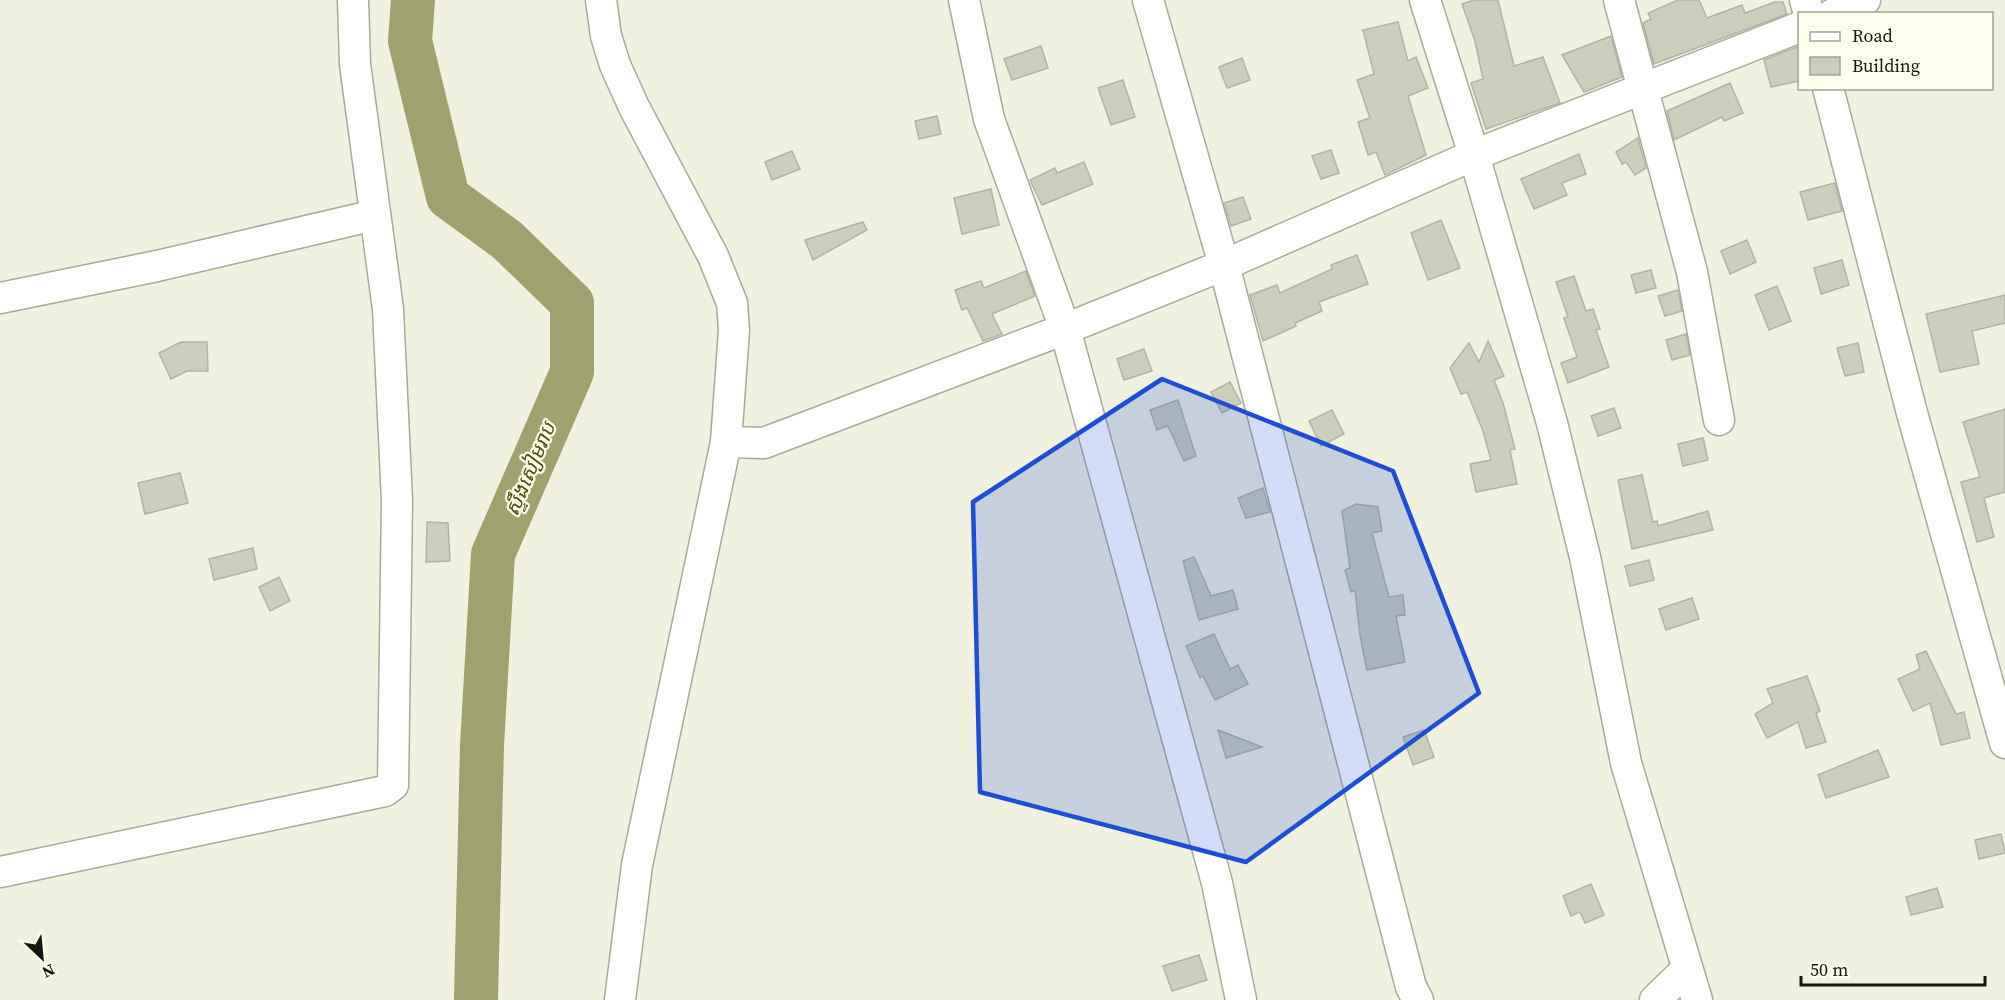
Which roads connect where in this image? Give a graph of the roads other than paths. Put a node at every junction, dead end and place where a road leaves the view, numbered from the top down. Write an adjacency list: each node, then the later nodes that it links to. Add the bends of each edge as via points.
1 (353, 0): 13 (street, via 355,64)
2 (602, 0): 18 (street, via 606,36 615,65 713,256 732,303 734,359)
3 (964, 0): 16 (street, via 989,119)
4 (1148, 0): 14 (street)
5 (1425, 0): 12 (street)
6 (1619, 0): 10 (street)
7 (1865, 0): 8 (street)
8 (1838, 12)
9 (1798, 28): 10 (street)
10 (1642, 89): 12 (street); 17 (street, via 1692,272)
11 (1829, 90): 19 (street, via 1912,413)
12 (1474, 154): 14 (street); 21 (street, via 1552,423 1585,557 1626,764)
13 (375, 215): 15 (street); 20 (street, via 388,309 398,501 393,784 384,791)
14 (1224, 265): 16 (street); 24 (street, via 1411,987)
15 (0, 298)
16 (1065, 329): 18 (street, via 764,443); 23 (street, via 1217,883)
17 (1719, 420)
18 (726, 442): 22 (street, via 637,866)
19 (2005, 743)
20 (0, 872)
21 (1687, 969): 25 (street); 26 (street)
22 (620, 1000)
23 (1241, 1000)
24 (1418, 1000)
25 (1655, 1000)
26 (1697, 1000)

